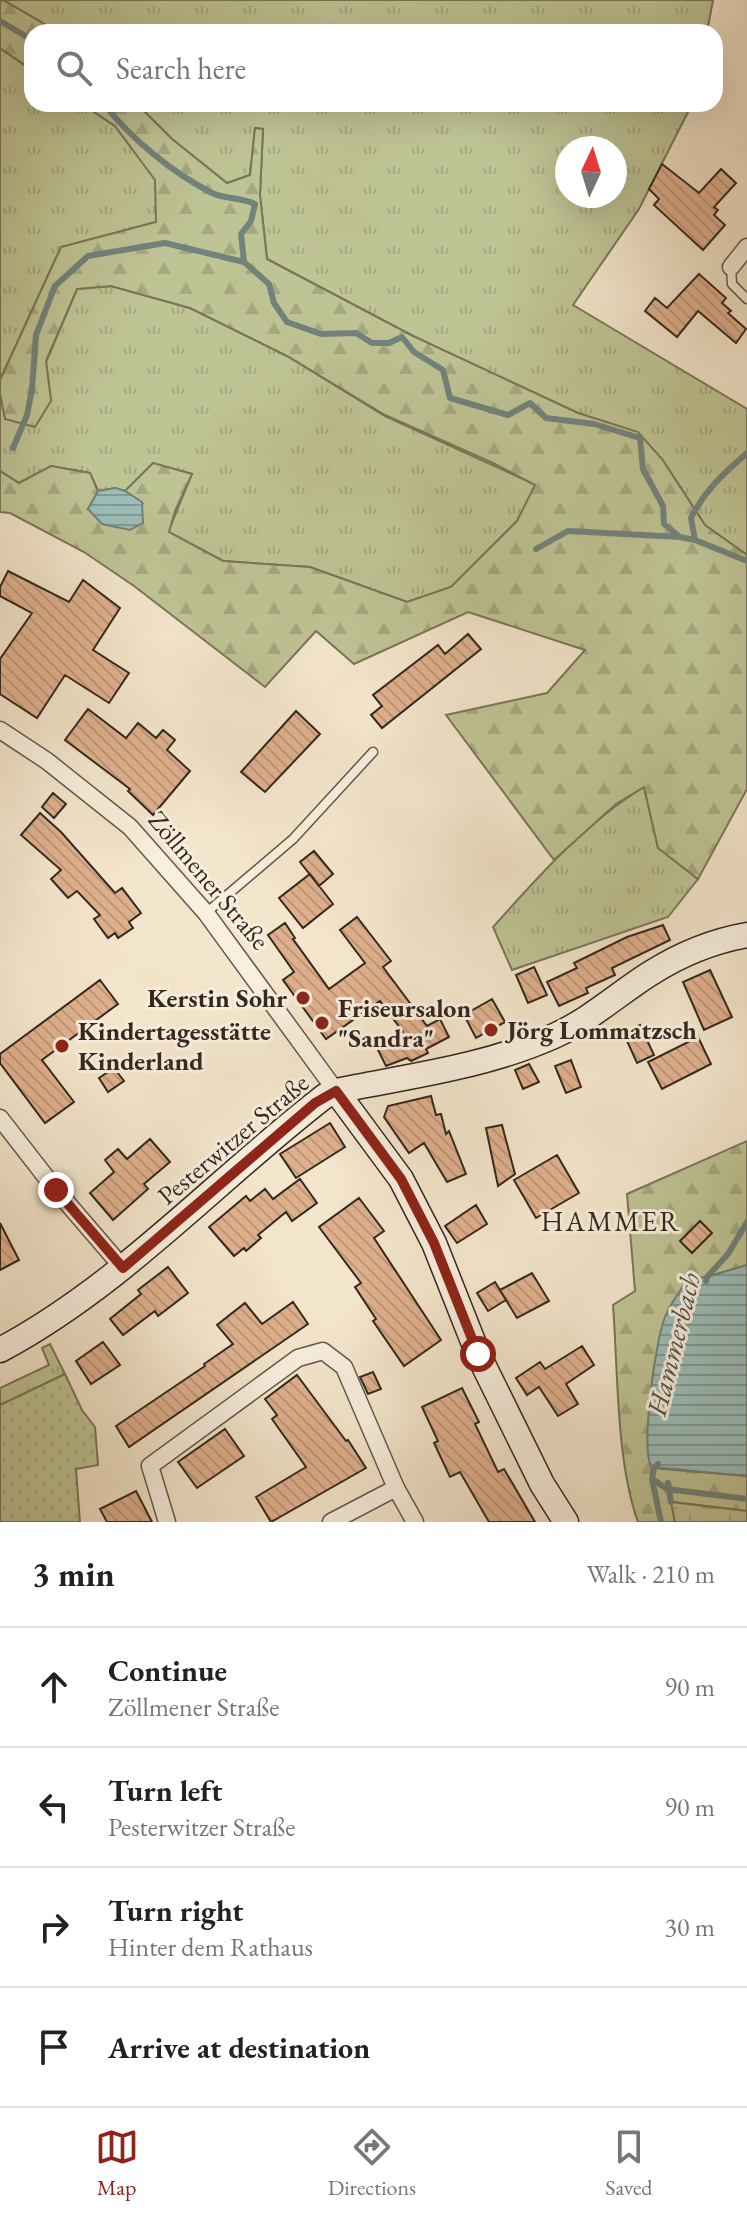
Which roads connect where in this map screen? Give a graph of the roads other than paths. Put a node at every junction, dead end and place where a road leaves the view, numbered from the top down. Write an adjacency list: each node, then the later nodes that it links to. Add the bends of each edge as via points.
1 (747, 247): 2 (street)
2 (731, 267): 3 (lane, via 732,284)
3 (747, 299)
4 (0, 730): 6 (street, Zöllmener Straße, via 107,806)
5 (373, 752): 6 (lane, via 293,839)
6 (206, 913): 8 (street, Zöllmener Straße)
7 (747, 935): 8 (street, Pesterwitzer Straße, via 678,957 554,1036 452,1068)
8 (336, 1091): 10 (street, Pesterwitzer Straße, via 315,1103); 16 (street, Zöllmener Straße, via 401,1179 434,1243 478,1354)
9 (0, 1118): 10 (street)
10 (123, 1268): 11 (street, Pesterwitzer Straße)
11 (0, 1350)
12 (396, 1488): 13 (street, via 344,1367 323,1351 298,1358 150,1466); 14 (street); 15 (street)
13 (167, 1522)
14 (331, 1522)
15 (415, 1522)
16 (566, 1522)

